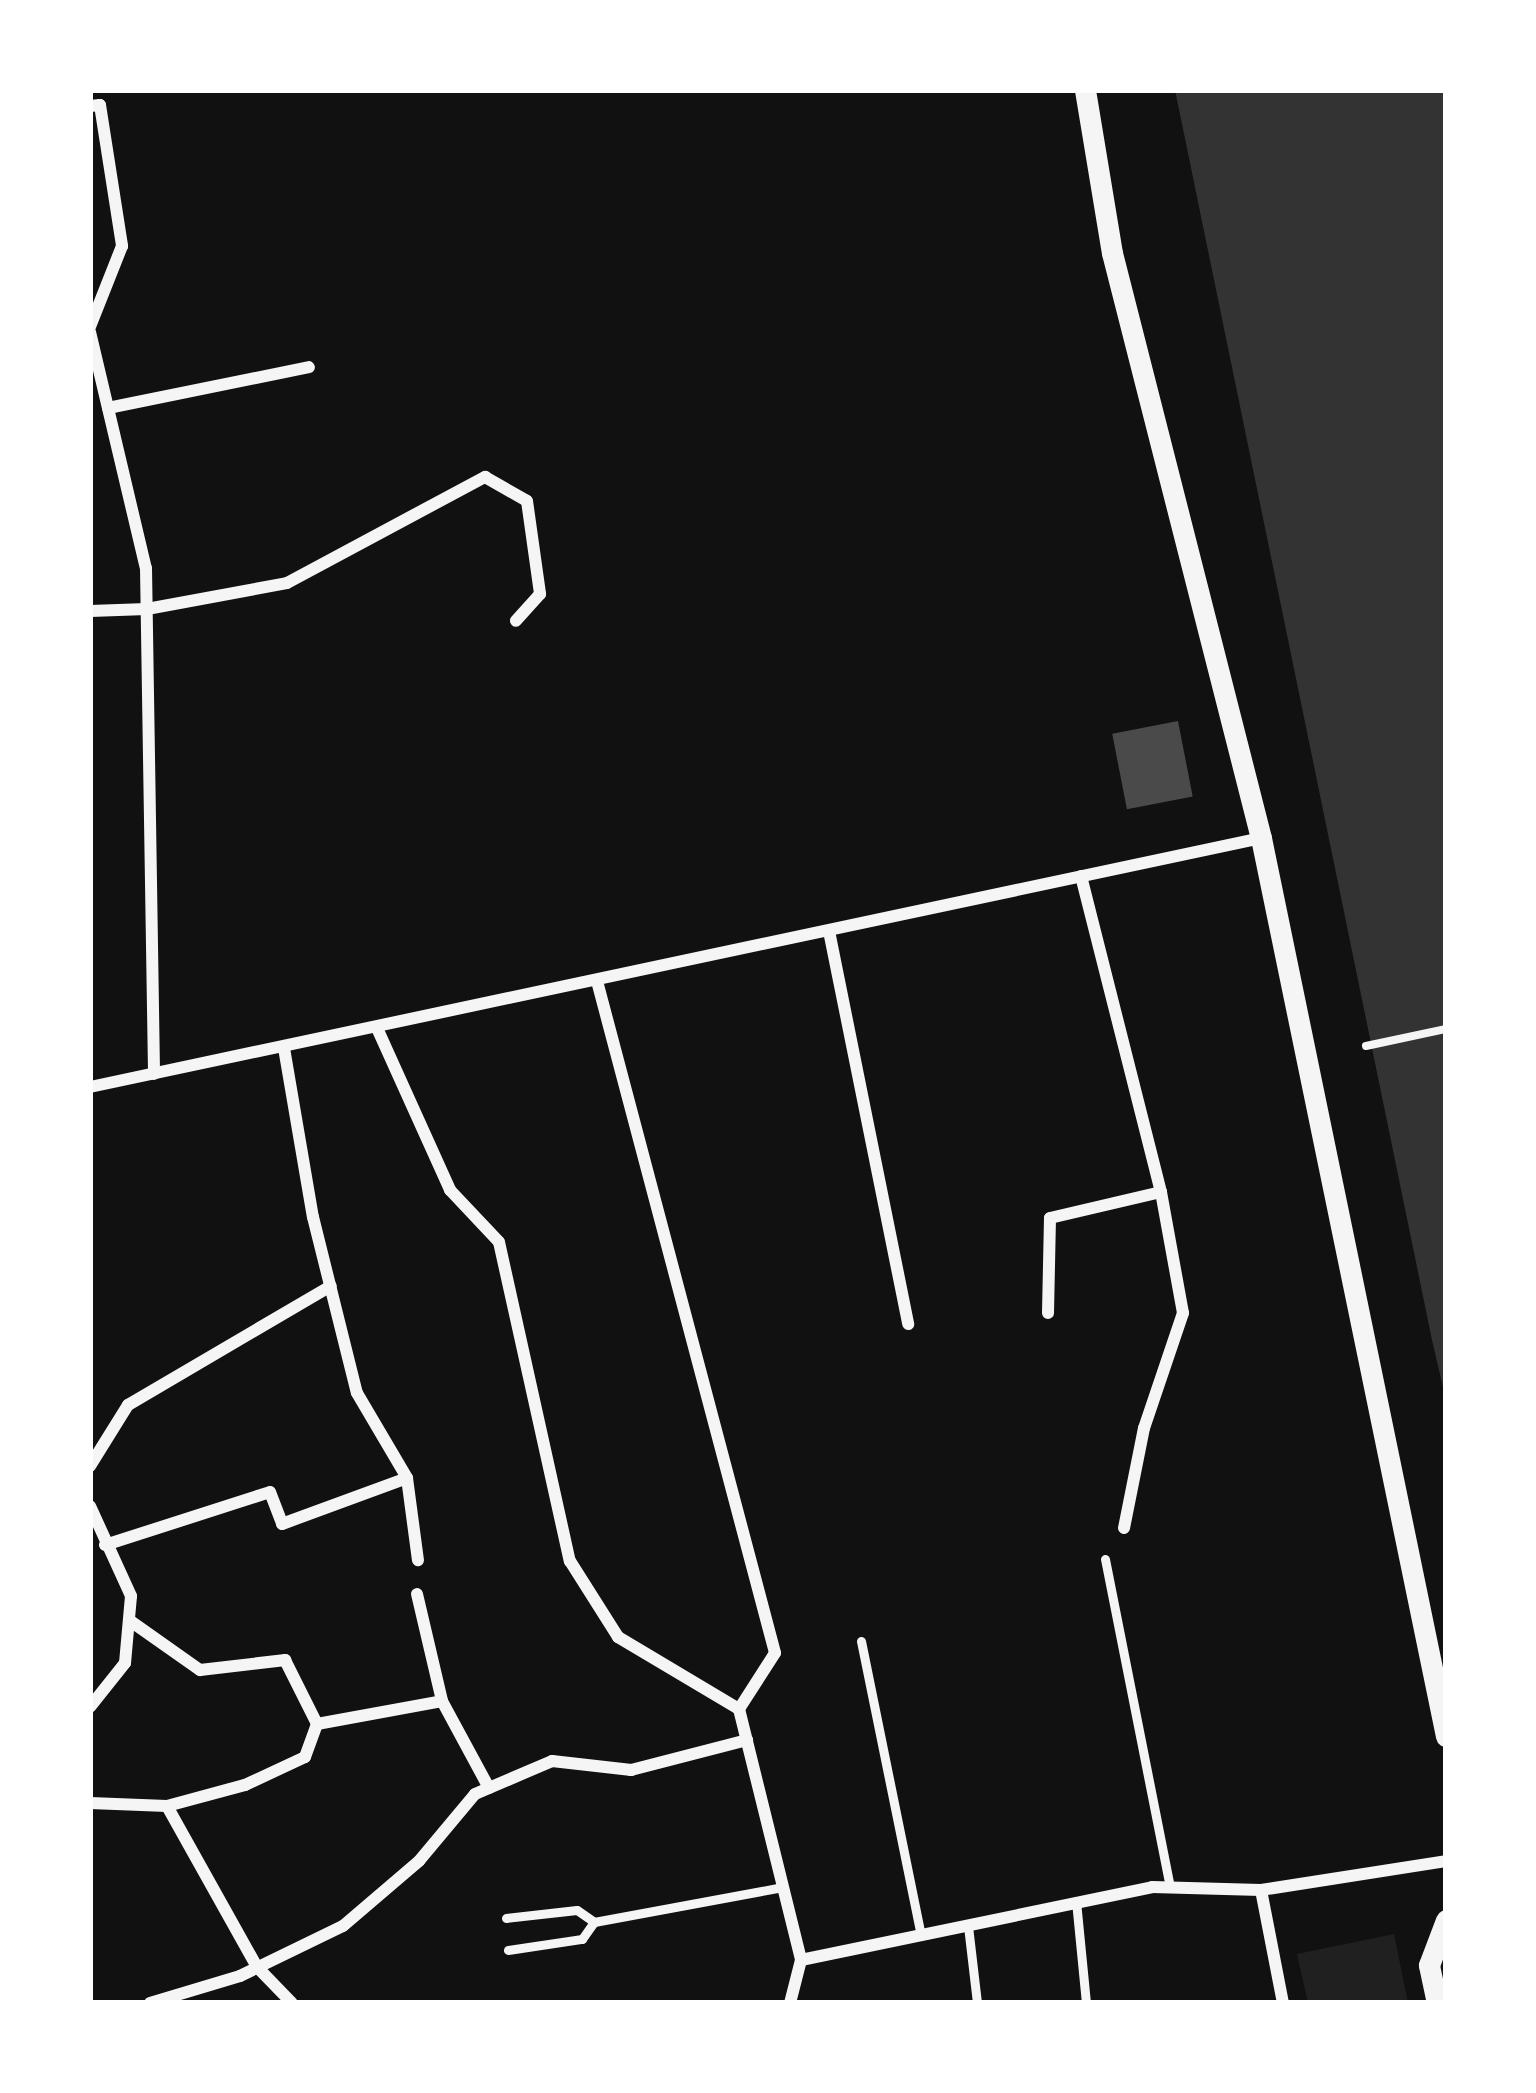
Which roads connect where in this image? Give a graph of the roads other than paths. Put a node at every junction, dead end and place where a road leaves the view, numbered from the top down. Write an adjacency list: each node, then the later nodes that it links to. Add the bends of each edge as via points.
1 (1085, 90): 9 (street, via 1112,253)
2 (90, 106): 3 (street, via 100,105 122,246)
3 (90, 329): 5 (street)
4 (309, 367): 5 (street)
5 (108, 408): 6 (street, via 146,568)
6 (147, 609): 7 (street); 8 (street, via 286,583 485,478 527,501 540,594); 15 (street)
7 (90, 611)
8 (515, 621)
9 (1261, 838): 10 (street); 37 (street)
10 (1081, 876): 11 (street); 17 (street)
11 (829, 932): 12 (street); 20 (street)
12 (597, 981): 13 (street); 35 (street, via 775,1653)
13 (377, 1028): 14 (street); 35 (street, via 451,1190 499,1242 570,1561 618,1637)
14 (284, 1048): 15 (street); 18 (street)
15 (154, 1074): 16 (street)
16 (90, 1087)
17 (1161, 1192): 19 (street, via 1050,1218); 24 (street, via 1183,1313 1144,1428)
18 (331, 1286): 21 (street, via 128,1405); 22 (street, via 357,1393)
19 (1048, 1312)
20 (908, 1324)
21 (90, 1466)
22 (407, 1478): 25 (street, via 283,1524 270,1492); 27 (street)
23 (90, 1506): 25 (street)
24 (1124, 1528)
25 (104, 1545): 29 (street, via 131,1596)
26 (1106, 1559): 44 (lane)
27 (418, 1560)
28 (417, 1594): 33 (street)
29 (129, 1620): 32 (street, via 125,1663); 36 (street, via 200,1670 285,1660)
30 (861, 1641): 51 (lane)
31 (90, 1686): 32 (lane)
32 (106, 1687): 34 (street)
33 (442, 1701): 36 (street); 39 (street)
34 (90, 1707)
35 (739, 1709): 38 (street)
36 (317, 1724): 41 (street, via 305,1757 245,1785)
37 (1446, 1736)
38 (747, 1741): 39 (street, via 631,1770 552,1762); 43 (street)
39 (489, 1788): 54 (street, via 343,1926)
40 (90, 1803): 41 (street)
41 (167, 1806): 54 (street)
42 (1446, 1861): 45 (street)
43 (783, 1886): 49 (lane); 53 (street)
44 (1170, 1888): 45 (street); 46 (street)
45 (1262, 1890): 60 (street)
46 (1076, 1901): 50 (street); 59 (lane)
47 (506, 1918): 49 (lane, via 577,1910)
48 (1446, 1920): 61 (street, via 1429,1965)
49 (594, 1922): 52 (lane, via 582,1940)
50 (968, 1926): 51 (street); 58 (lane)
51 (921, 1936): 53 (street)
52 (508, 1949)
53 (802, 1960): 57 (street)
54 (257, 1967): 55 (street); 56 (street)
55 (151, 2003)
56 (292, 2003)
57 (790, 2003)
58 (977, 2003)
59 (1086, 2003)
60 (1283, 2003)
61 (1437, 2003)

